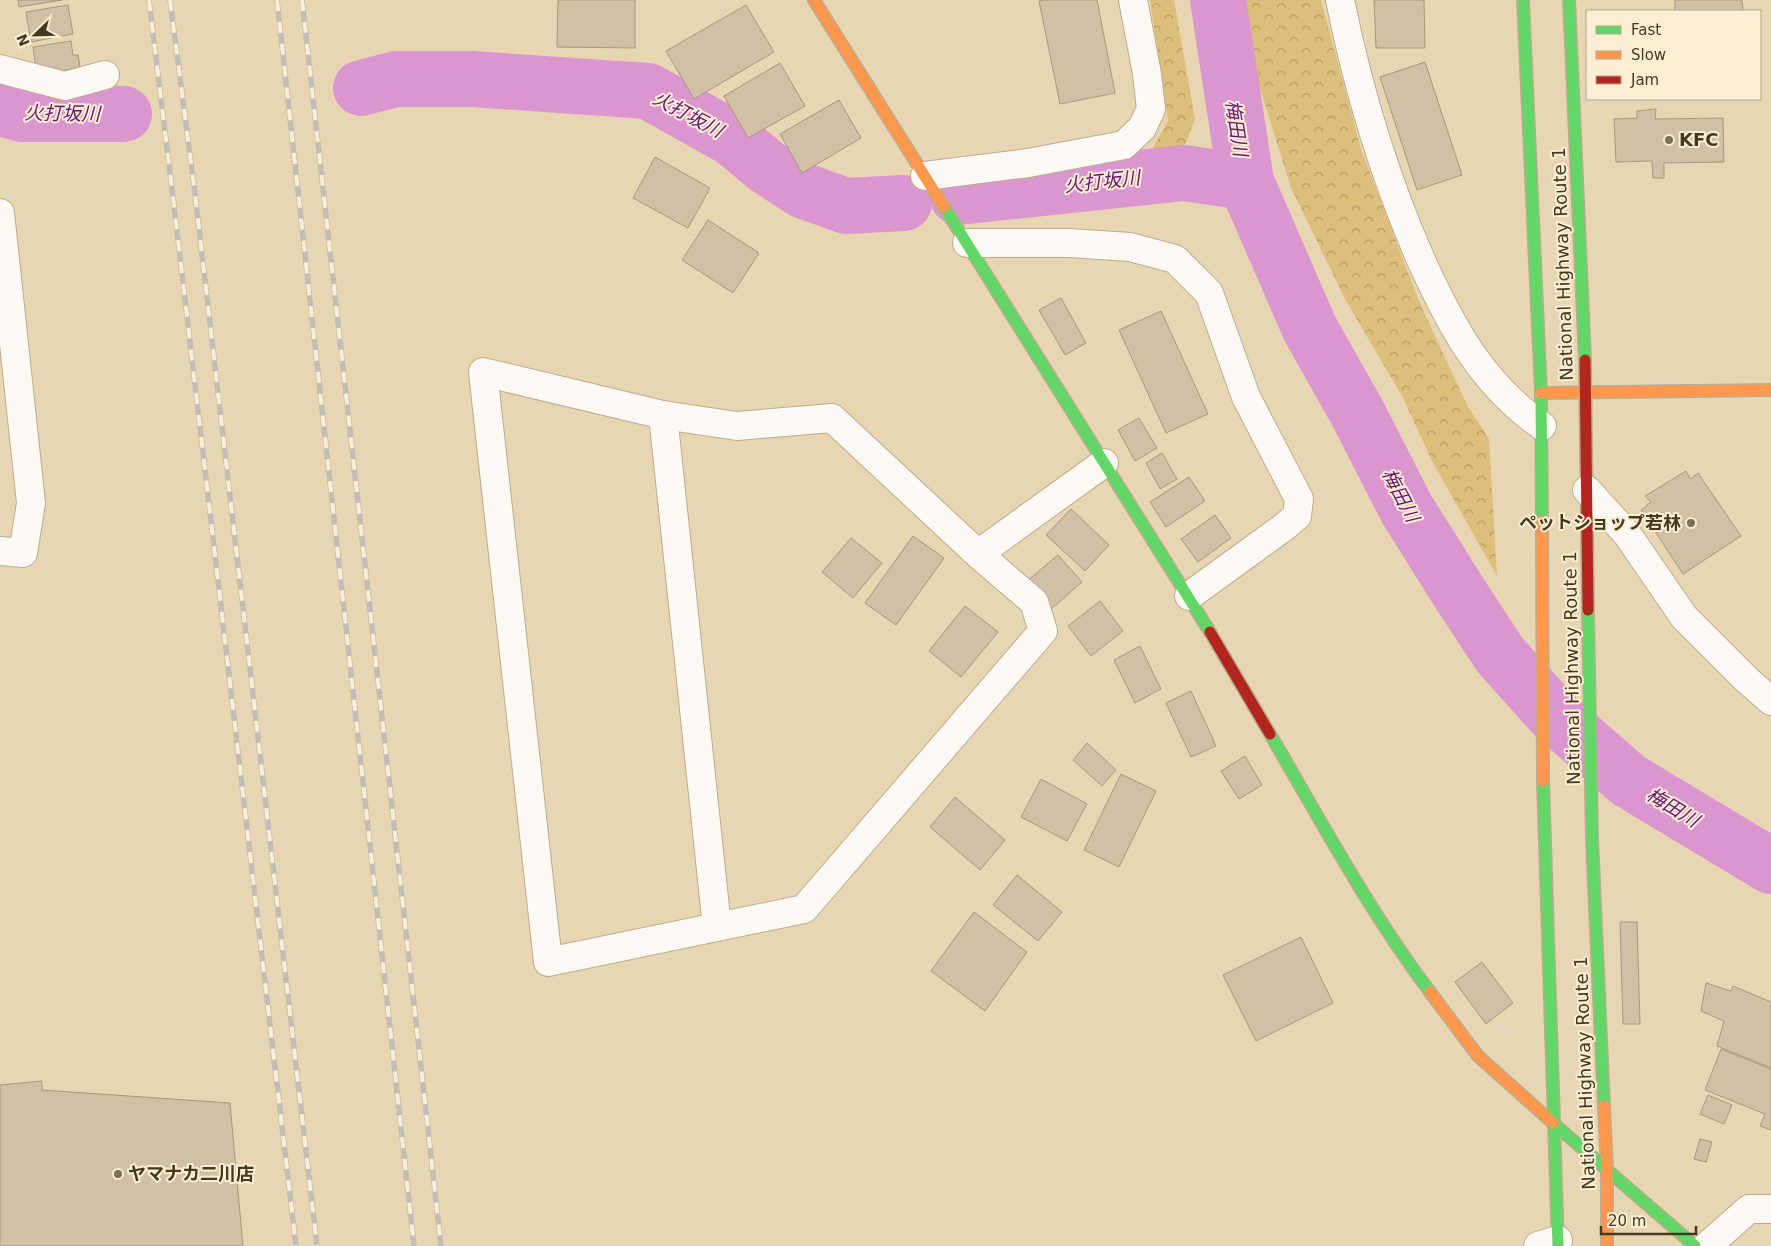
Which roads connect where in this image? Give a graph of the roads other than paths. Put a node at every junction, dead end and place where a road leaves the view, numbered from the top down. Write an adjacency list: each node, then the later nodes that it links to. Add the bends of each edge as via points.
1 (814, 0): 8 (main road)
2 (1133, 0): 8 (street, via 1151,109 1142,128 1124,145 1028,163)
3 (1340, 0): 15 (street, via 1361,92 1381,157 1411,237 1445,312 1499,389 1520,411)
4 (1523, 0): 13 (main road, National Highway Route 1)
5 (1570, 0): 12 (main road, National Highway Route 1)
6 (0, 69): 7 (street, via 65,86)
7 (105, 75)
8 (925, 176): 10 (main road)
9 (0, 213): 18 (street, via 31,503 23,553)
10 (967, 243): 16 (main road); 20 (street, via 1130,247 1175,259 1209,293 1246,398 1299,499 1297,516)
11 (1771, 390): 12 (main road)
12 (1586, 391): 13 (main road); 17 (main road, National Highway Route 1)
13 (1541, 393): 15 (main road, National Highway Route 1)
14 (663, 415): 19 (street, via 737,426 832,418); 22 (street); 22 (street, via 483,372 548,962)
15 (1542, 426): 23 (main road, National Highway Route 1, via 1543,795)
16 (1104, 463): 19 (street); 20 (main road)
17 (1587, 502): 21 (street, via 1627,534 1684,617); 24 (main road, National Highway Route 1, via 1592,839)
18 (0, 551)
19 (978, 554): 22 (street, via 1034,602 1043,631 804,910)
20 (1189, 596): 23 (main road, via 1403,956 1478,1056)
21 (1771, 701)
22 (717, 927)
23 (1553, 1123): 24 (main road); 26 (main road, National Highway Route 1)
24 (1607, 1170): 27 (main road, National Highway Route 1); 28 (main road)
25 (1771, 1209): 29 (street, via 1749,1209)
26 (1552, 1244)
27 (1607, 1246)
28 (1695, 1246)
29 (1707, 1246)

